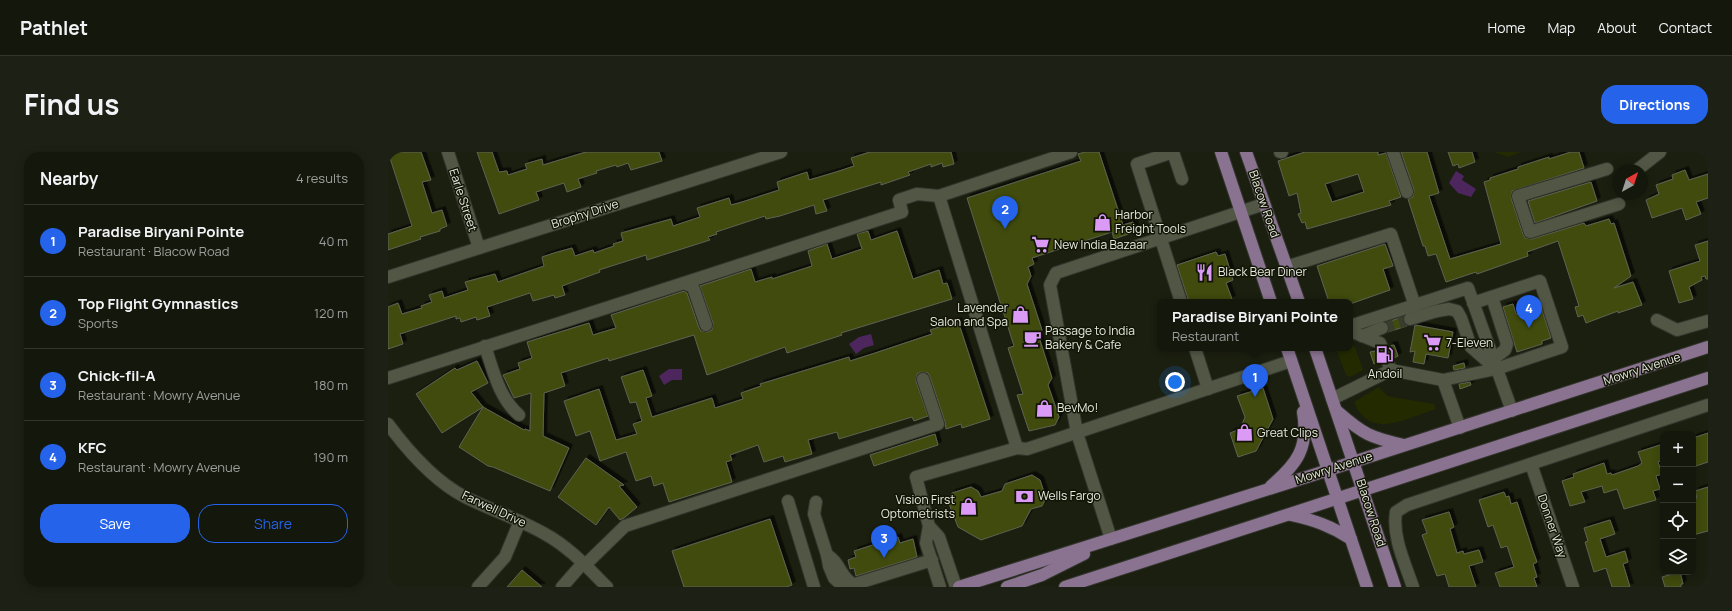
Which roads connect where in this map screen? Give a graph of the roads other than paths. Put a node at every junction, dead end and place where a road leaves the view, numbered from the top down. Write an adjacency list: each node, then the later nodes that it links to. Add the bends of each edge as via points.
1 (448, 152): 18 (street, Earle Street)
2 (781, 152): 18 (street, Brophy Drive)
3 (1071, 152): 13 (street)
4 (1173, 152): 11 (street); 17 (street, via 1137,164)
5 (1221, 152): 16 (main road, Blacow Road)
6 (1246, 152): 14 (main road, Blacow Road)
7 (1393, 152): 12 (street)
8 (1660, 152): 9 (street)
9 (1645, 164)
10 (1607, 169): 15 (street, via 1518,196 1530,232)
11 (1182, 179)
12 (1407, 192)
13 (939, 196): 21 (street, via 917,194 899,200 902,212); 58 (street)
14 (1264, 204): 16 (street); 19 (main road, Blacow Road)
15 (1619, 204)
16 (1241, 212): 17 (street); 24 (main road, Blacow Road)
17 (1161, 238): 23 (street); 56 (street, via 1056,273 1050,285)
18 (479, 248): 20 (street, Brophy Drive)
19 (1286, 266): 25 (main road, Blacow Road); 27 (street, via 1391,234)
20 (388, 277)
21 (684, 283): 31 (street, via 693,287); 36 (street)
22 (1492, 297): 26 (street); 42 (street, via 1508,344); 42 (street, via 1540,281 1562,347)
23 (1180, 299)
24 (1270, 299)
25 (1297, 299)
26 (1473, 303): 27 (street, via 1468,288); 42 (street)
27 (1415, 306): 32 (street)
28 (1410, 319): 42 (street, via 1449,309 1457,312 1471,347)
29 (1657, 320): 30 (street, via 1677,330)
30 (1708, 321)
31 (706, 325)
32 (1353, 325)
33 (1382, 328): 35 (street)
34 (1353, 332): 35 (street)
35 (1362, 336): 43 (street, via 1380,343)
36 (485, 346): 44 (street); 53 (street, via 504,398)
37 (1708, 347): 52 (main road, Mowry Avenue)
38 (1196, 351): 49 (street)
39 (1288, 351): 41 (main road)
40 (1316, 351): 50 (main road, Blacow Road)
41 (1291, 361): 48 (main road); 49 (street)
42 (1494, 364): 47 (street); 52 (street)
43 (1391, 370): 47 (street); 50 (street)
44 (388, 378)
45 (1708, 378): 63 (main road)
46 (923, 380): 73 (street, via 938,424 625,526)
47 (1443, 380): 55 (street)
48 (1299, 385): 61 (main road); 62 (main road, via 1304,415 1305,437 1302,448 1290,470)
49 (1208, 389): 56 (street)
50 (1334, 404): 57 (main road, via 1359,430 1379,440); 59 (main road, Blacow Road)
51 (1708, 405): 60 (street)
52 (1512, 411): 55 (main road, Mowry Avenue)
53 (518, 415)
54 (388, 424): 68 (street, Farwell Drive, via 415,458 440,480 464,496)
55 (1460, 428): 57 (main road, Mowry Avenue)
56 (1077, 433): 58 (street, via 1027,449); 70 (street)
57 (1405, 445): 59 (main road, Mowry Avenue)
58 (1017, 448): 69 (street, via 916,478)
59 (1354, 462): 61 (main road, Mowry Avenue); 63 (main road, Blacow Road)
60 (1531, 464): 85 (street, Blacow Road, via 1407,505 1396,512 1394,524); 86 (street, Donner Way)
61 (1328, 470): 62 (main road, Mowry Avenue); 64 (main road)
62 (1267, 490): 70 (main road, Mowry Avenue)
63 (1364, 491): 64 (main road); 84 (main road, Blacow Road)
64 (1338, 499): 67 (main road); 71 (main road)
65 (788, 501): 78 (street)
66 (816, 502): 72 (street, via 814,514 828,555 829,566 834,578 843,586 854,585)
67 (1290, 515): 71 (main road, via 1316,520); 74 (main road)
68 (520, 521): 73 (street, Farwell Drive, via 546,534); 75 (street, via 504,557)
69 (928, 526): 72 (street, via 926,543); 80 (street, via 940,537)
70 (1112, 539): 80 (main road, Mowry Avenue); 81 (main road, via 1042,576)
71 (1351, 539): 83 (main road)
72 (932, 560): 79 (street)
73 (584, 564): 76 (street); 77 (street, Farwell Drive)
74 (1090, 583): 82 (main road)
75 (483, 585)
76 (562, 587)
77 (607, 587)
78 (814, 587)
79 (940, 587)
80 (957, 587)
81 (1007, 587)
82 (1065, 587)
83 (1367, 587)
84 (1395, 587)
85 (1413, 587)
86 (1573, 587)

